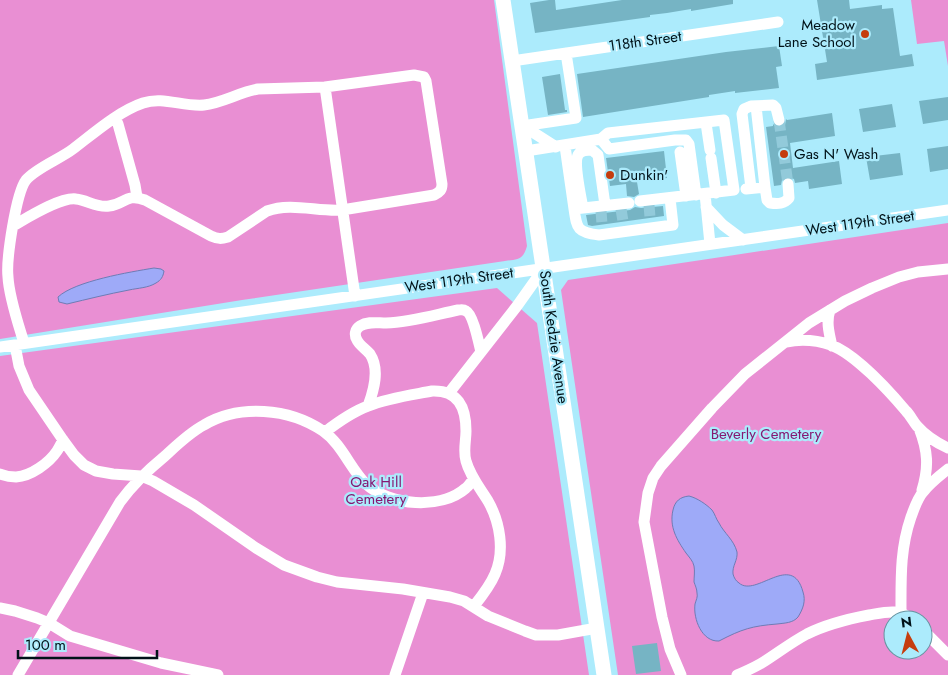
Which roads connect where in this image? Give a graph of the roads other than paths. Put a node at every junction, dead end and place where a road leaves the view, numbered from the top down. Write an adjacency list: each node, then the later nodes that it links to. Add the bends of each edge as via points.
1 (503, 0): 4 (main road, South Kedzie Avenue)
2 (778, 22): 3 (street, 118th Street)
3 (566, 53): 4 (street, 118th Street); 10 (street, via 576,118)
4 (512, 61): 10 (main road, South Kedzie Avenue)
5 (324, 86): 7 (street, via 258,89 202,105 156,100); 26 (street); 26 (street, via 414,74 424,77 442,184 442,189 434,195)
6 (756, 106): 8 (street, via 773,105); 17 (street); 18 (street, via 744,109 742,114)
7 (115, 118): 21 (street); 28 (street, via 30,176 22,187)
8 (779, 120)
9 (702, 123): 11 (street, via 608,133); 12 (street); 19 (street, via 724,120); 20 (street, via 710,154)
10 (522, 127): 13 (street); 14 (main road, South Kedzie Avenue)
11 (601, 140): 12 (street, via 609,149); 13 (street)
12 (686, 140): 20 (street)
13 (560, 146): 14 (street); 24 (street)
14 (526, 151): 31 (main road, South Kedzie Avenue)
15 (680, 152): 20 (street)
16 (788, 184): 17 (street, via 789,198 782,203 770,203)
17 (765, 187): 18 (street)
18 (751, 188): 19 (street)
19 (734, 190): 20 (street)
20 (701, 194): 22 (street); 23 (street)
21 (136, 197): 26 (street, via 221,239 273,209); 28 (street, via 107,206 70,198)
22 (670, 198): 24 (street, via 673,226 651,223 588,234 577,226); 25 (street)
23 (706, 207): 29 (street, via 722,225); 30 (street)
24 (578, 208): 25 (street); 25 (street, via 577,158 578,154 588,150 598,155)
25 (602, 208)
26 (342, 210): 33 (street)
27 (948, 210): 29 (street, West 119th Street)
28 (13, 226): 36 (street, via 8,276)
29 (743, 240): 30 (street, West 119th Street)
30 (710, 244): 31 (street, West 119th Street)
31 (544, 268): 33 (street, West 119th Street); 39 (street); 57 (main road, South Kedzie Avenue)
32 (948, 269): 34 (street, via 899,277 845,300)
33 (355, 296): 36 (street, West 119th Street)
34 (830, 310): 35 (street); 37 (street, via 827,325)
35 (784, 343): 37 (street, via 810,340); 61 (street, via 745,374 712,408 653,478 644,522 670,649)
36 (19, 344): 38 (street, West 119th Street); 44 (street, via 19,366 23,378)
37 (832, 346): 42 (street, via 870,373)
38 (0, 347)
39 (481, 352): 40 (street); 41 (street, via 472,321 464,310 360,326 356,329 356,340 369,352 375,371)
40 (449, 393): 41 (street, via 432,391); 49 (street, via 456,398 465,417 465,461)
41 (368, 406): 43 (street)
42 (918, 427): 45 (street); 50 (street, via 927,454)
43 (325, 432): 48 (street, via 314,425 272,412 233,414 192,433); 49 (street, via 366,484 388,496 414,502 442,500 465,489)
44 (63, 440): 47 (street, via 50,460 26,475 9,477); 48 (street, via 84,465 96,471)
45 (948, 448)
46 (948, 469): 50 (street)
47 (0, 474)
48 (141, 476): 51 (street, via 194,505 284,565 337,582); 56 (street, via 120,502)
49 (474, 480): 52 (street, via 494,515 500,542 495,574)
50 (922, 493): 54 (street, via 902,550)
51 (423, 593): 52 (street, via 450,597); 64 (street)
52 (474, 606): 57 (street, via 488,616 536,635 558,635)
53 (0, 608): 56 (street)
54 (900, 610)
55 (883, 612): 60 (street, via 828,625 787,645)
56 (48, 623): 62 (street); 63 (street, via 70,636 162,663)
57 (597, 628): 65 (main road, South Kedzie Avenue)
58 (933, 640): 59 (street)
59 (948, 655)
60 (763, 662): 66 (street); 67 (street)
61 (683, 674)
62 (18, 675)
63 (218, 675)
64 (395, 675)
65 (604, 675)
66 (737, 675)
67 (752, 675)

